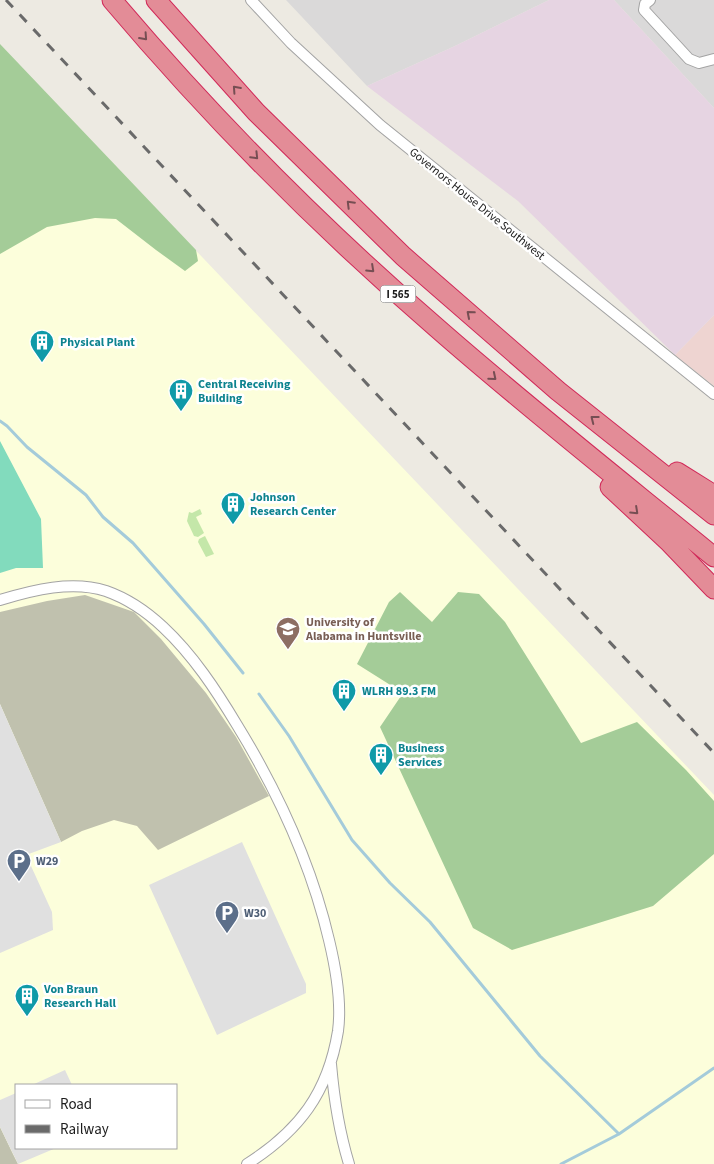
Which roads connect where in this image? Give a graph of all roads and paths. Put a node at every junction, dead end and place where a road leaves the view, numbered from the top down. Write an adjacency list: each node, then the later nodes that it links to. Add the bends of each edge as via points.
1 (112, 0): 7 (highway, I 565, one-way to 7, via 214,113 312,214 435,327)
2 (156, 0): 8 (highway, I 565, one-way to 2, via 558,391 402,256 256,112)
3 (251, 0): 6 (street, Governors House Drive Southwest, via 296,48 380,125)
4 (650, 0): 5 (street, via 644,10 689,59 698,63)
5 (714, 59)
6 (714, 394)
7 (552, 426): 11 (highway, I 565); 12 (highway, one-way to 12)
8 (615, 435): 9 (highway); 10 (highway, I 565)
9 (714, 495)
10 (714, 515)
11 (714, 557)
12 (714, 589)
13 (0, 600): 14 (street, via 58,587 78,586 106,591 136,606 163,627 193,660 222,700 278,798 304,855 324,918 339,996 338,1029)
14 (331, 1062): 15 (street, via 319,1093 300,1119 276,1143); 16 (street, via 340,1135)
15 (246, 1164)
16 (349, 1164)

